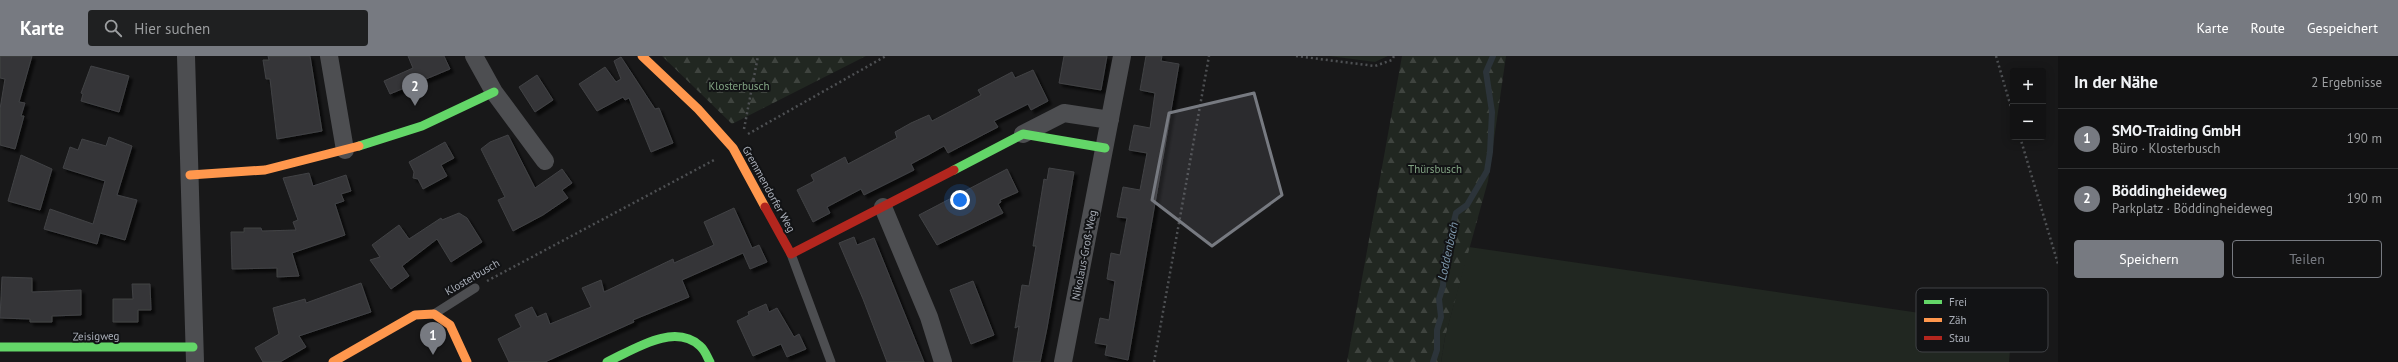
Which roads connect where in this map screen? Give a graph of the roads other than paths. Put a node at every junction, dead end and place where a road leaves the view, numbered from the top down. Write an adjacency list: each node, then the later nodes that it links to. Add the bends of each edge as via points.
1 (186, 56): 12 (street)
2 (329, 56): 10 (street)
3 (474, 56): 6 (street)
4 (642, 56): 14 (street, Gremmendorfer Weg, via 698,109 733,148)
5 (1122, 56): 7 (street, Nikolaus-Groß-Weg)
6 (494, 92): 10 (street, via 422,126); 11 (street)
7 (1110, 120): 8 (street, via 1064,113); 9 (street, Nikolaus-Groß-Weg)
8 (1023, 134): 9 (street); 13 (street)
9 (1105, 148): 25 (street, Nikolaus-Groß-Weg)
10 (345, 150): 12 (street, via 265,170)
11 (545, 161)
12 (190, 175): 18 (street)
13 (883, 207): 14 (street); 24 (street, via 930,317)
14 (791, 254): 23 (lane, Gremmendorfer Weg)
15 (474, 288): 16 (lane, Klosterbusch)
16 (434, 314): 19 (street, Klosterbusch, via 415,316); 20 (street, via 450,325)
17 (0, 347): 18 (street, Zeisigweg)
18 (194, 355)
19 (333, 362)
20 (467, 362)
21 (607, 362): 22 (street, via 662,338 677,336 691,338 701,344)
22 (710, 362)
23 (830, 362)
24 (943, 362)
25 (1063, 362)

